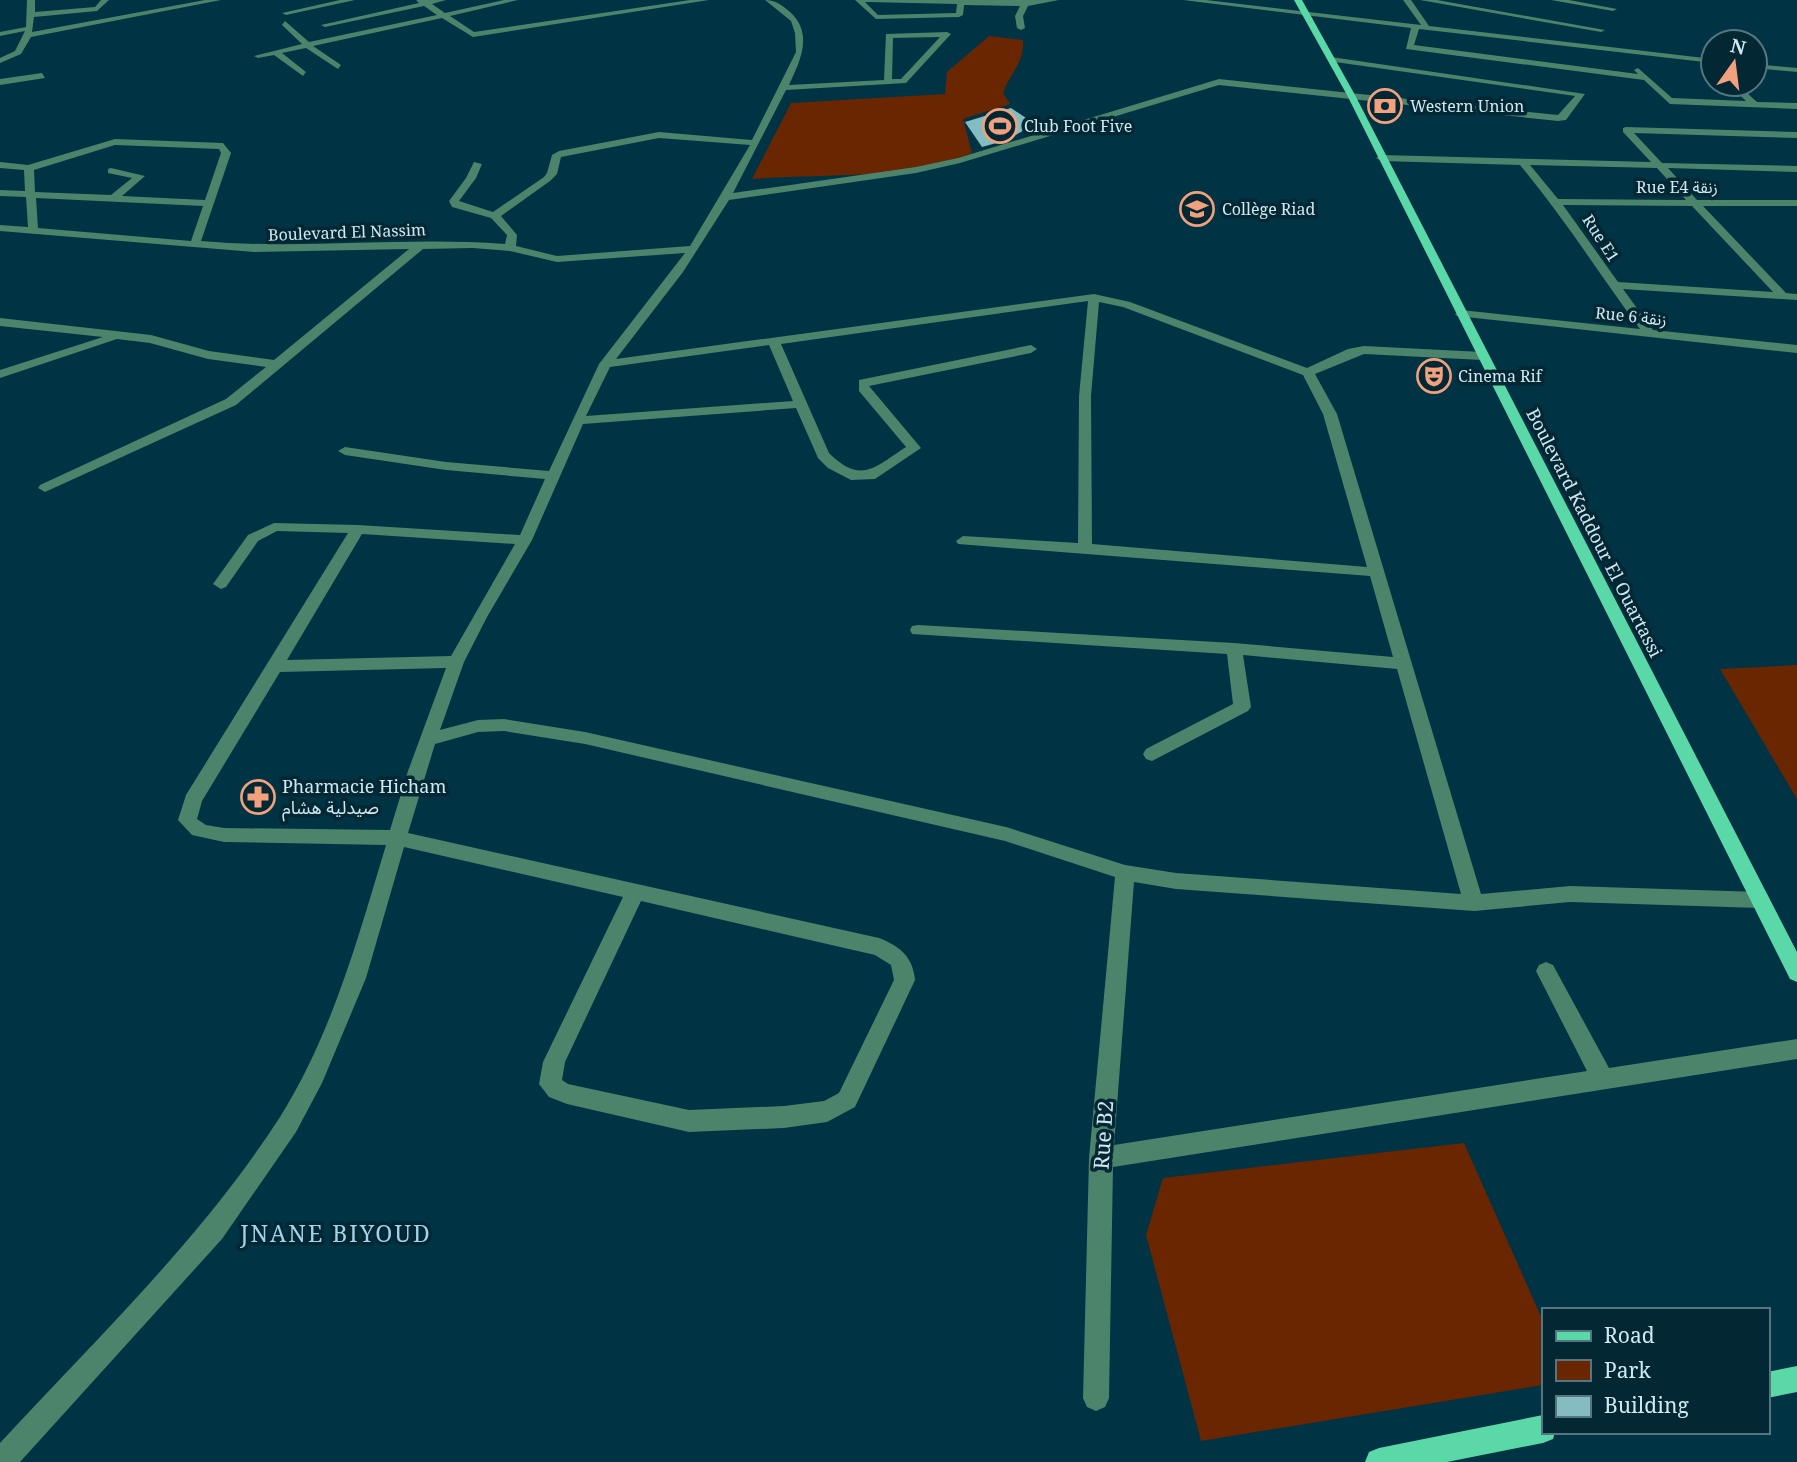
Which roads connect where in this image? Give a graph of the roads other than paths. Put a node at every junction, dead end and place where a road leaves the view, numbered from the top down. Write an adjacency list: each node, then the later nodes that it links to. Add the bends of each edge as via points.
1 (31, 0): 26 (street)
2 (105, 0): 26 (street, via 97,9)
3 (149, 0): 24 (street)
4 (217, 0): 24 (street)
5 (351, 0): 23 (street)
6 (442, 0): 19 (street)
7 (514, 0): 27 (street)
8 (705, 0): 27 (street, via 473,35)
9 (769, 0): 51 (street, via 798,23 801,35 800,52)
10 (859, 0): 20 (street, via 876,17 957,16)
11 (867, 0): 20 (street)
12 (1055, 0): 21 (street)
13 (1193, 0): 25 (street)
14 (1298, 0): 25 (main road, Boulevard Kaddour El Ouartassi)
15 (1406, 0): 30 (street)
16 (1424, 0): 32 (street)
17 (1555, 0): 22 (street)
18 (1618, 0): 22 (street)
19 (423, 2): 27 (street); 29 (street)
20 (961, 2): 21 (street)
21 (1025, 4): 31 (street, via 1019,16)
22 (1613, 9): 32 (street)
23 (286, 13)
24 (142, 14): 33 (street)
25 (1305, 14): 30 (street); 40 (main road, Boulevard Kaddour El Ouartassi)
26 (31, 15): 33 (street)
27 (444, 17): 35 (street)
28 (285, 23): 35 (street)
29 (325, 25)
30 (1421, 27): 36 (street); 48 (street, via 1409,47)
31 (1021, 28)
32 (1601, 30): 36 (street)
33 (31, 31): 34 (street); 41 (street, via 12,58)
34 (0, 34)
35 (309, 47): 38 (street); 43 (street)
36 (1592, 47): 37 (street)
37 (1619, 51): 42 (street); 48 (street)
38 (277, 52): 39 (street); 46 (street)
39 (258, 56)
40 (1331, 58): 52 (main road, Boulevard Kaddour El Ouartassi); 52 (street, via 1581,93 1562,118)
41 (0, 61)
42 (1699, 61)
43 (338, 67)
44 (1769, 67): 45 (street)
45 (1796, 70)
46 (303, 74)
47 (42, 76): 49 (street)
48 (1646, 78): 54 (street, via 1668,100)
49 (0, 82)
50 (888, 83): 50 (street, via 889,36 947,34 905,80); 51 (street)
51 (784, 88): 57 (street)
52 (1351, 95): 58 (main road, Boulevard Kaddour El Ouartassi); 68 (street, via 1208,83 949,163)
53 (1747, 98): 54 (street)
54 (1754, 104): 55 (street)
55 (1797, 106)
56 (1797, 135): 61 (street, via 1626,130)
57 (756, 143): 68 (street); 74 (street, via 659,135 562,153 547,179)
58 (1381, 158): 59 (street); 85 (main road, Boulevard Kaddour El Ouartassi)
59 (1523, 162): 61 (street); 70 (street, Rue E1)
60 (477, 164): 74 (street, via 454,201)
61 (1658, 165): 64 (street); 71 (street)
62 (0, 166): 63 (street)
63 (29, 168): 67 (street); 73 (street, via 109,143 223,146 227,149)
64 (1797, 169)
65 (111, 171): 69 (street, via 140,176)
66 (0, 193): 67 (street)
67 (29, 196): 69 (street); 76 (street)
68 (726, 197): 80 (street)
69 (111, 200): 73 (street)
70 (1558, 202): 71 (street, Rue E4 زنقة); 81 (street, Rue E1)
71 (1696, 203): 72 (street, Rue E4 زنقة); 82 (street)
72 (1797, 203)
73 (208, 204): 77 (street)
74 (495, 216): 79 (street, via 512,235)
75 (0, 228): 76 (street, Boulevard El Nassim)
76 (33, 231): 77 (street, Boulevard El Nassim)
77 (195, 244): 78 (street, Boulevard El Nassim, via 307,251)
78 (421, 245): 79 (street, Boulevard El Nassim); 93 (street)
79 (510, 248): 80 (street, Boulevard El Nassim, via 557,259)
80 (693, 249): 94 (street)
81 (1612, 285): 82 (street); 87 (street, Rue E1)
82 (1782, 295): 84 (street)
83 (1094, 297): 89 (street); 95 (street, via 1126,304); 105 (street, via 1085,396)
84 (1797, 297)
85 (1461, 314): 87 (street, Rue 6 زنقة); 92 (main road, Boulevard Kaddour El Ouartassi)
86 (0, 322): 88 (street)
87 (1650, 334): 91 (street, Rue 6 زنقة)
88 (119, 335): 93 (street); 96 (street)
89 (773, 340): 94 (street); 97 (street)
90 (1031, 349): 97 (street, via 863,383 914,448 870,476 856,477 823,454)
91 (1797, 349)
92 (1482, 356): 95 (street, via 1364,350); 118 (main road, Boulevard Kaddour El Ouartassi)
93 (274, 364): 101 (street, via 223,407)
94 (606, 364): 98 (street)
95 (1308, 373): 106 (street, via 1329,414)
96 (0, 374)
97 (799, 404): 98 (street)
98 (576, 421): 100 (street)
99 (345, 451): 100 (street)
100 (555, 476): 103 (street)
101 (45, 488)
102 (358, 529): 103 (street); 107 (street, via 291,526 264,531 253,538); 112 (street)
103 (525, 540): 110 (street)
104 (963, 541): 105 (street)
105 (1085, 548): 106 (street)
106 (1375, 572): 111 (street)
107 (221, 584)
108 (918, 630): 109 (street)
109 (1234, 648): 111 (street); 114 (street, via 1242,707)
110 (456, 662): 112 (street); 113 (street)
111 (1405, 664): 119 (street)
112 (274, 666): 115 (street, via 193,800 187,820 192,827 224,835)
113 (428, 740): 115 (street); 116 (street, via 478,726 514,726 572,736 995,831)
114 (1152, 754)
115 (398, 838): 117 (street); 129 (street, via 356,978 288,1124 213,1230)
116 (1125, 873): 119 (street, via 1219,886); 124 (street, Rue B2)
117 (636, 891): 117 (street, via 554,1062 550,1084 567,1094 689,1121 784,1117 827,1111 847,1100 905,980 899,956 879,947)
118 (1760, 900): 119 (street, via 1570,894); 121 (main road, Boulevard Kaddour El Ouartassi)
119 (1474, 903)
120 (1546, 971): 123 (street)
121 (1797, 973)
122 (1797, 1049): 123 (street)
123 (1603, 1079): 124 (street)
124 (1101, 1158): 127 (street, Rue B2)
125 (1797, 1379): 126 (main road)
126 (1769, 1385)
127 (1096, 1398)
128 (1542, 1429): 130 (main road)
129 (1, 1462)
130 (1380, 1462)

